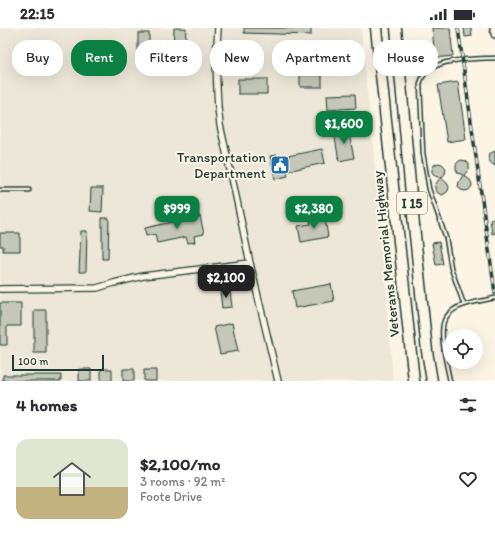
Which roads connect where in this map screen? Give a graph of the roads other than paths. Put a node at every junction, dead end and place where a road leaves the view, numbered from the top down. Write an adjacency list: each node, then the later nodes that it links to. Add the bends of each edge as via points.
1 (218, 28): 9 (street, via 216,61 220,125)
2 (376, 28): 13 (highway, Veterans Memorial Highway / I 15)
3 (396, 28): 15 (highway, I 15, via 416,244)
4 (494, 28): 5 (street)
5 (495, 34)
6 (495, 58): 12 (lane, via 441,63 428,71 420,84 423,153 429,190 446,238 450,268)
7 (0, 190): 8 (lane)
8 (29, 190)
9 (250, 263): 10 (street, via 143,276 97,288); 14 (street)
10 (0, 289)
11 (495, 298): 12 (lane)
12 (464, 305): 16 (lane, via 453,310 444,320 442,327)
13 (414, 378)
14 (278, 381)
15 (432, 381)
16 (450, 381)

